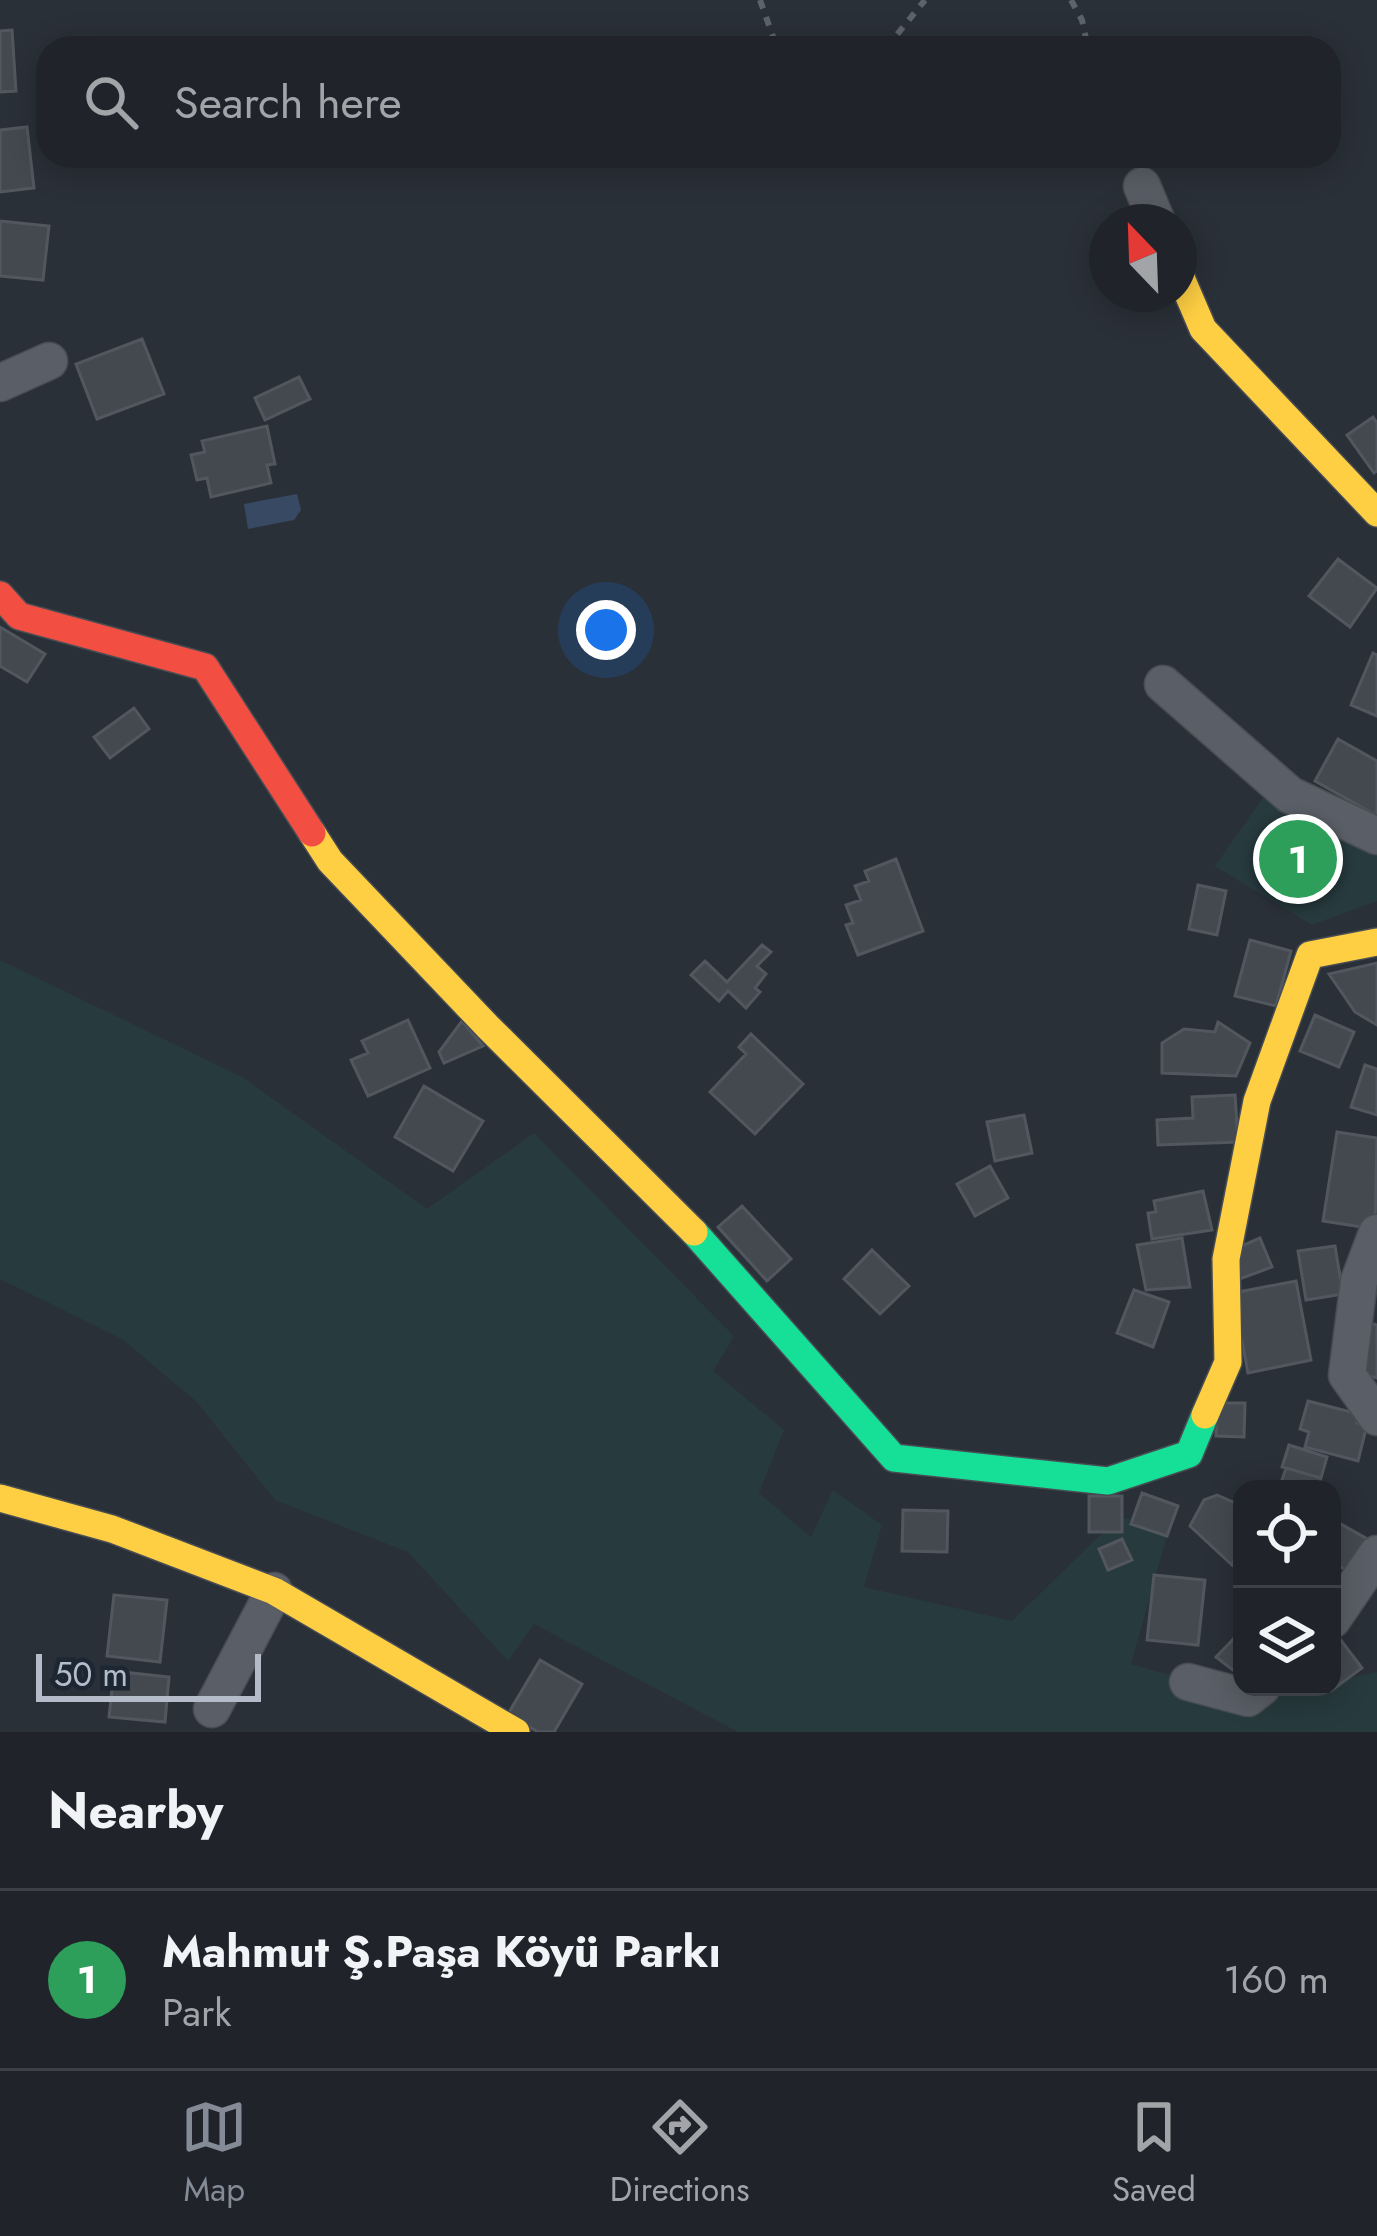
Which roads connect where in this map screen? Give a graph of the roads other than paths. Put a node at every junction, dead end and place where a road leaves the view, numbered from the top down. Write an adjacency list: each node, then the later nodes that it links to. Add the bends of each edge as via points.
1 (1142, 186): 2 (street)
2 (1150, 204)
3 (1196, 312): 6 (street)
4 (49, 361): 5 (street)
5 (0, 383)
6 (1377, 513)
7 (0, 595): 10 (street, via 19,616 205,668 330,860 718,1257 894,1458 1108,1481 1190,1454 1228,1362 1226,1259 1257,1101 1310,955)
8 (1163, 684): 9 (street, via 1290,795)
9 (1377, 836)
10 (1377, 942)
11 (1377, 1233): 12 (street, via 1359,1281 1347,1375)
12 (1377, 1417)
13 (0, 1498): 15 (street, via 112,1528)
14 (1377, 1554): 16 (street)
15 (274, 1591): 19 (street); 20 (street)
16 (1341, 1607)
17 (1188, 1682): 18 (street)
18 (1233, 1694)
19 (212, 1709)
20 (486, 1722): 21 (street)
21 (516, 1732)

